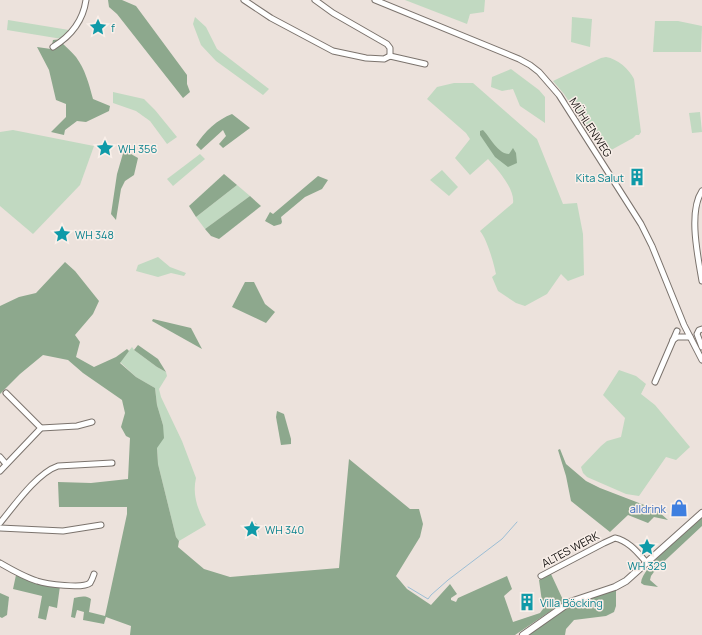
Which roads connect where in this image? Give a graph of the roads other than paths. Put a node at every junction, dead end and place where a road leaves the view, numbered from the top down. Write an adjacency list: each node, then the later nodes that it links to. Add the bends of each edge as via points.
1 (86, 0): 5 (street, via 80,20 63,41)
2 (244, 0): 6 (street, via 271,18 333,51 366,58 384,59)
3 (315, 0): 6 (street, via 387,44)
4 (375, 0): 12 (street, MÜHLENWEG, via 525,62 544,76 563,101 641,224)
5 (53, 47)
6 (390, 56): 7 (street)
7 (424, 64)
8 (702, 191): 9 (street, via 695,228)
9 (702, 281)
10 (700, 329): 14 (street, via 697,334)
11 (677, 331): 13 (street)
12 (690, 337): 13 (street, via 677,337); 15 (street, MÜHLENWEG)
13 (673, 340): 16 (street)
14 (702, 347)
15 (702, 360)
16 (655, 382)
17 (6, 393): 19 (street)
18 (92, 422): 19 (street, via 77,426)
19 (40, 428): 22 (street)
20 (0, 457): 22 (street)
21 (112, 463): 25 (street, via 52,468 38,479)
22 (6, 464): 23 (street)
23 (0, 471)
24 (702, 513): 29 (main road)
25 (0, 523)
26 (101, 526): 27 (street, via 63,531)
27 (0, 528)
28 (0, 563): 30 (street, via 45,583 86,584)
29 (647, 563): 31 (street, ALTES WERK, via 633,548 615,538); 32 (main road, via 623,583 570,602)
30 (94, 574)
31 (541, 576)
32 (523, 635)

